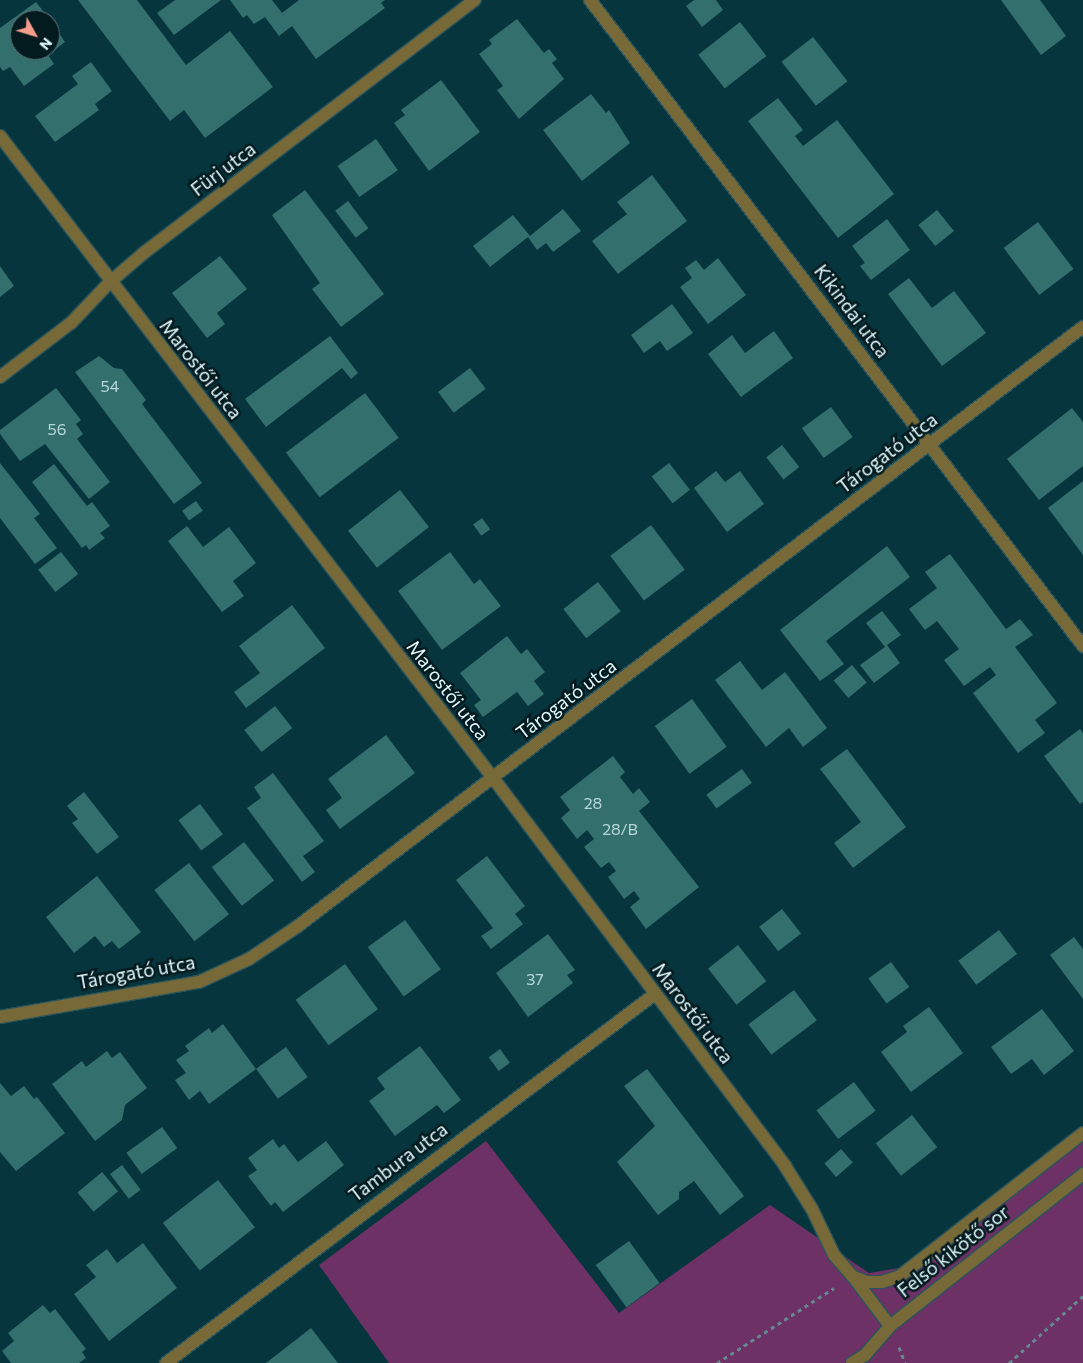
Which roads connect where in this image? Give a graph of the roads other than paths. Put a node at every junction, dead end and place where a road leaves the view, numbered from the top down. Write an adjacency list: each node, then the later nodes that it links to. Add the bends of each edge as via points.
1 (475, 0): 4 (street, Fürj utca)
2 (590, 0): 7 (street, Kikindai utca)
3 (0, 136): 4 (street, Marostői utca)
4 (110, 282): 6 (street, Fürj utca, via 71,323); 9 (street, Marostői utca)
5 (1083, 327): 7 (street, Tárogató utca)
6 (0, 377)
7 (930, 444): 8 (street, Kikindai utca); 9 (street, Tárogató utca)
8 (1083, 646)
9 (493, 778): 10 (street, Marostői utca); 11 (street, Tárogató utca, via 298,926 249,959 199,982)
10 (655, 994): 14 (street, Marostői utca, via 785,1166 812,1209 834,1255); 16 (street, Tambura utca)
11 (0, 1017)
12 (1083, 1133): 14 (street, via 900,1276 882,1282 867,1282)
13 (1083, 1174): 15 (street, Felső kikötő sor)
14 (852, 1276): 15 (street, Marostői utca)
15 (890, 1326): 17 (street, Felső kikötő sor, via 865,1355)
16 (166, 1363)
17 (852, 1363)

